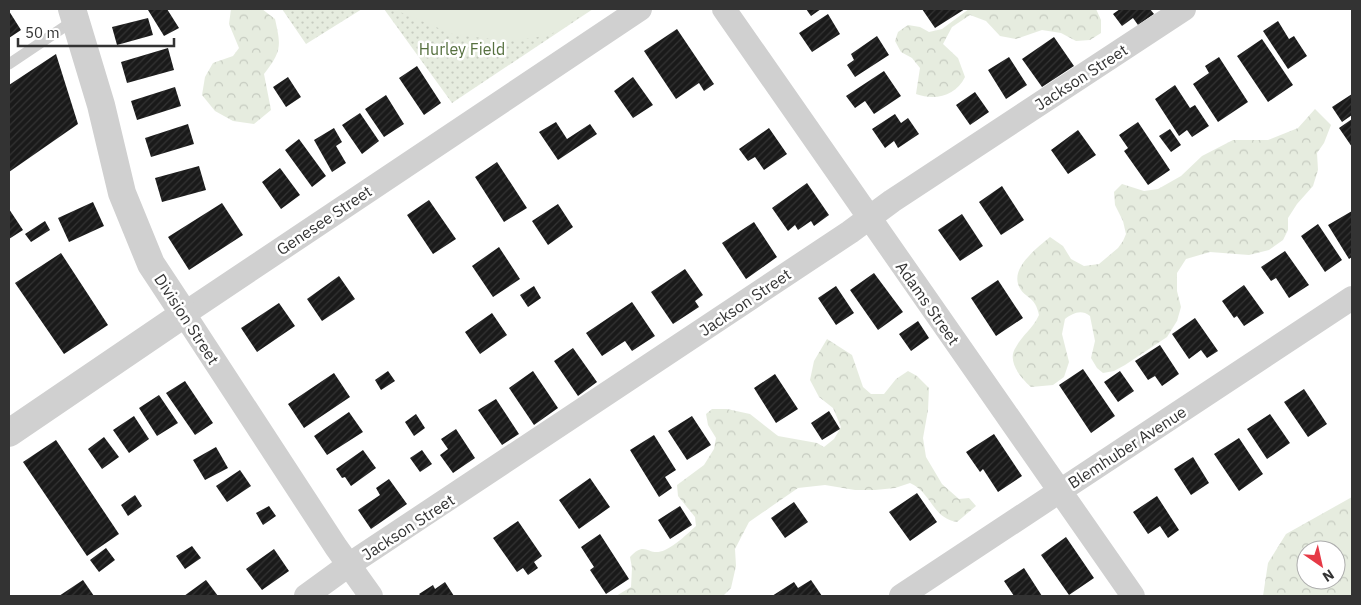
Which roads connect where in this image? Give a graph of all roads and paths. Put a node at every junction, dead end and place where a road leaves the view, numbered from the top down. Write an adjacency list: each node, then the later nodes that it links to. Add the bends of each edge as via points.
1 (640, 9): 8 (street, Genesee Street)
2 (724, 9): 6 (street, Adams Street)
3 (1184, 9): 6 (street, Jackson Street)
4 (74, 12): 5 (lane); 8 (street, Division Street, via 122,193 151,264)
5 (9, 64)
6 (869, 218): 10 (street, Adams Street); 11 (street, Jackson Street)
7 (1352, 298): 10 (street, Blemhuber Avenue)
8 (184, 314): 9 (street, Genesee Street); 11 (street, Division Street)
9 (9, 432)
10 (1059, 492): 14 (street, Blemhuber Avenue); 15 (street, Adams Street)
11 (350, 564): 12 (street, Jackson Street); 13 (street, Division Street)
12 (306, 596)
13 (371, 596)
14 (901, 596)
15 (1133, 596)

